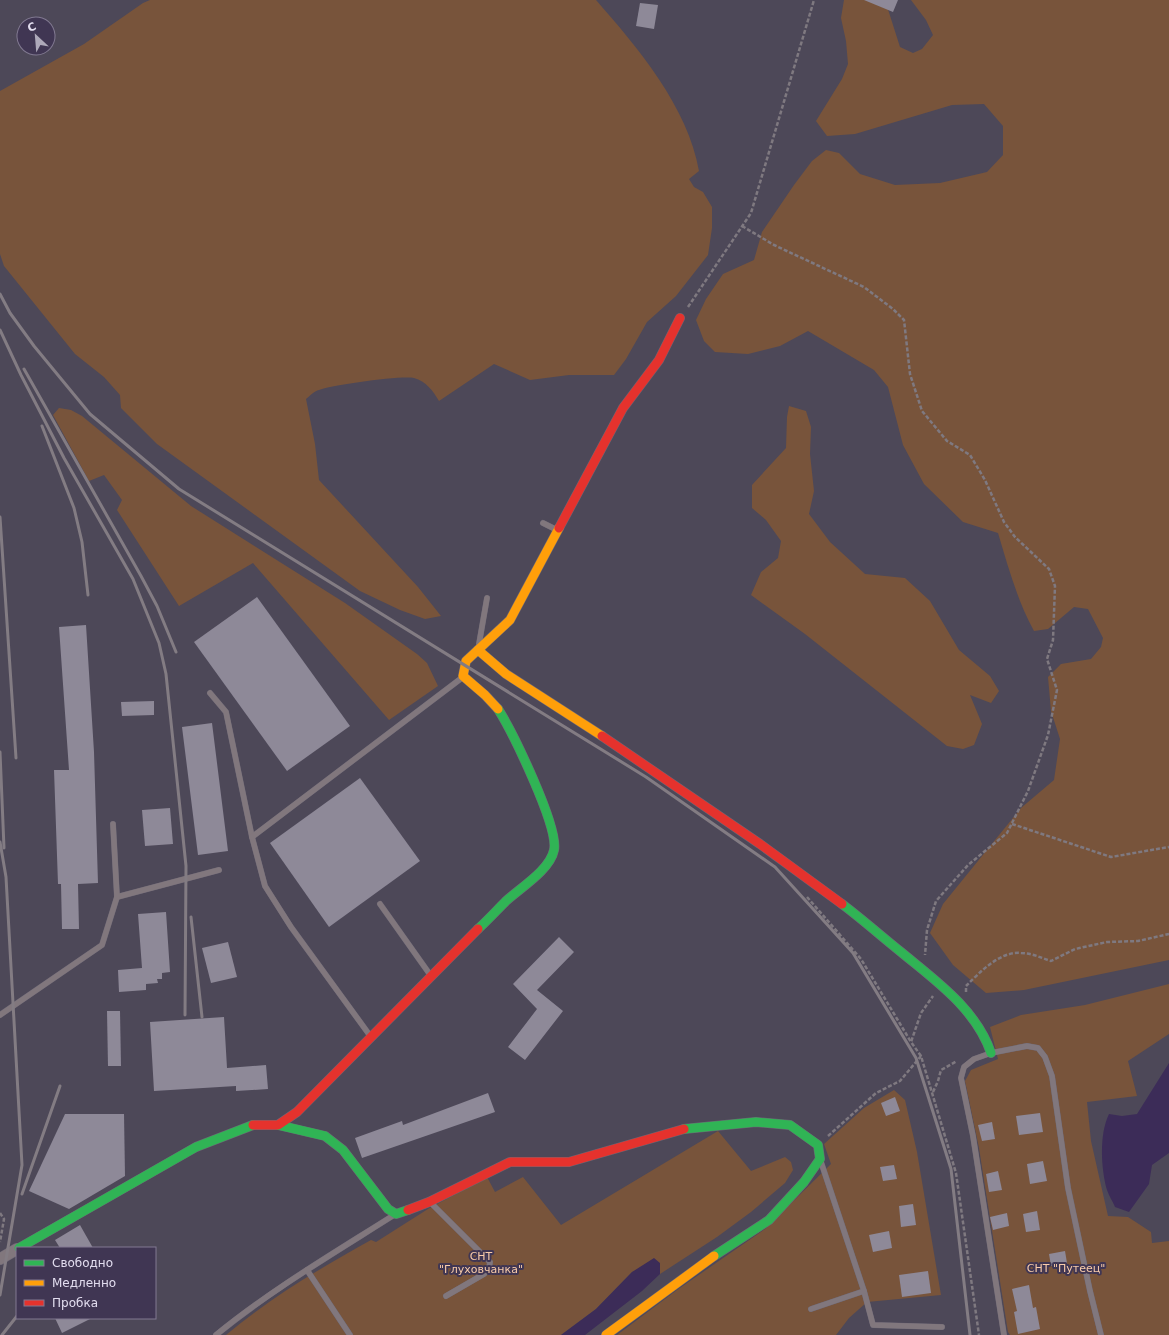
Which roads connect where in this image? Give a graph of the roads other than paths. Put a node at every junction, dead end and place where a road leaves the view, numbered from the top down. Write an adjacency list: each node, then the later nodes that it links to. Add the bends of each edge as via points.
1 (680, 318): 3 (street, via 659,360 623,408)
2 (544, 523): 3 (lane)
3 (558, 530): 5 (street, via 510,620)
4 (487, 598): 5 (lane)
5 (478, 650): 6 (street, via 466,661); 16 (street, via 506,674 760,844 851,911 927,973 975,1021 985,1036)
6 (463, 676): 9 (lane); 13 (street, via 498,708 528,767 551,828 554,849 542,870 506,901)
7 (210, 693): 9 (lane, via 226,712)
8 (112, 824): 11 (lane)
9 (252, 837): 15 (lane, via 265,886 291,927)
10 (219, 870): 11 (lane)
11 (117, 897): 14 (lane, via 102,945)
12 (380, 904): 13 (lane)
13 (431, 976): 15 (street)
14 (0, 1015)
15 (371, 1037): 17 (street, via 297,1112)
16 (991, 1053): 32 (lane, via 974,1059 964,1067 961,1078 973,1136); 33 (lane, via 1026,1046 1038,1048 1045,1057 1052,1076 1070,1195)
17 (278, 1125): 20 (street, via 324,1136 343,1150 388,1209); 21 (street, via 250,1125 196,1147)
18 (820, 1159): 19 (street, via 818,1145 790,1125 756,1122 679,1130 570,1162 510,1162); 25 (lane); 31 (street, via 804,1182 768,1220 715,1254)
19 (430, 1202): 20 (street); 26 (lane, via 490,1262 489,1269 484,1274)
20 (396, 1214): 24 (lane)
21 (21, 1247)
22 (16, 1250): 23 (street)
23 (0, 1258)
24 (307, 1270): 29 (lane); 30 (lane)
25 (864, 1291): 27 (lane); 28 (lane, via 873,1325)
26 (446, 1296)
27 (811, 1309)
28 (942, 1327)
29 (216, 1335)
30 (350, 1335)
31 (606, 1335)
32 (1004, 1335)
33 (1101, 1335)

